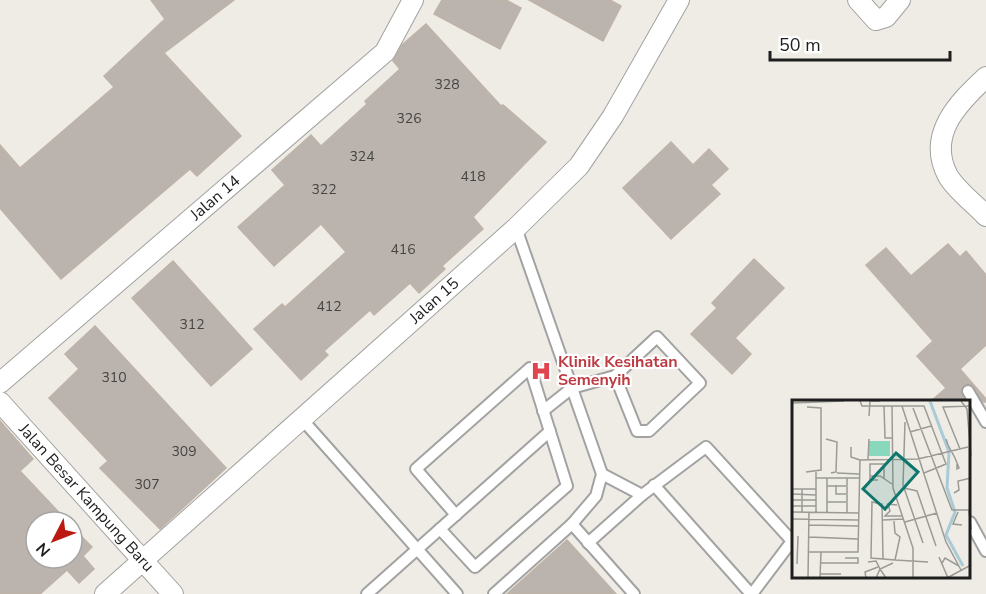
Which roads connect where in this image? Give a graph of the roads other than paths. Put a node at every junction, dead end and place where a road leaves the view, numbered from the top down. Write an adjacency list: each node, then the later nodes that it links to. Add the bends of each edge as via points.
1 (413, 0): 9 (street, Jalan 14, via 385,52)
2 (679, 0): 7 (street, Jalan 15, via 613,116 579,166)
3 (858, 0): 4 (street, via 876,20 886,17)
4 (900, 0)
5 (986, 77): 6 (street, via 956,105 939,144 948,176)
6 (986, 216)
7 (516, 228): 10 (lane); 14 (street, Jalan 15)
8 (615, 376): 8 (lane, via 657,337 700,384 649,431 637,431); 10 (lane)
9 (0, 383)
10 (572, 388): 13 (lane); 17 (lane)
11 (968, 391): 15 (lane)
12 (0, 402): 27 (street, Jalan Besar Kampung Baru)
13 (543, 411): 16 (lane); 20 (lane, via 530,368 416,469)
14 (301, 418): 25 (lane); 27 (street, Jalan 15)
15 (986, 422)
16 (550, 431): 20 (lane); 23 (lane, via 567,486 475,567)
17 (602, 474): 19 (lane); 21 (lane, via 596,496)
18 (654, 485): 19 (lane); 34 (lane); 34 (lane, via 706,447 792,541)
19 (642, 495): 24 (lane)
20 (456, 514): 23 (lane)
21 (572, 524): 24 (lane); 32 (lane)
22 (971, 525): 26 (lane)
23 (440, 529): 25 (lane)
24 (588, 543): 33 (lane)
25 (418, 549): 30 (lane); 31 (lane)
26 (986, 551)
27 (142, 560): 28 (street, Jalan 15); 29 (street, Jalan Besar Kampung Baru)
28 (105, 594)
29 (173, 594)
30 (367, 594)
31 (457, 594)
32 (494, 594)
33 (634, 594)
34 (752, 594)

